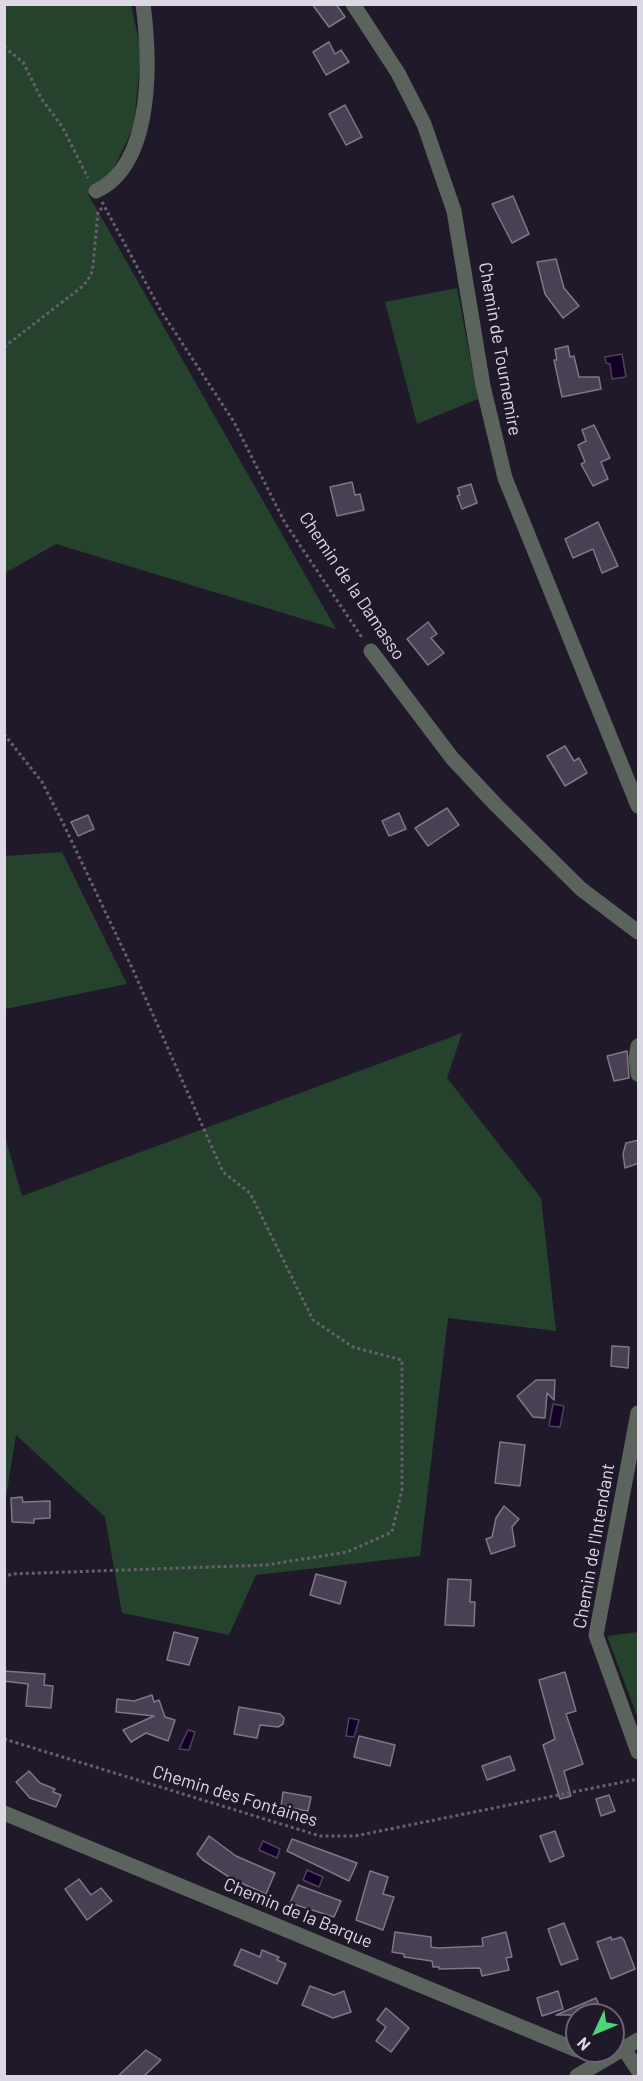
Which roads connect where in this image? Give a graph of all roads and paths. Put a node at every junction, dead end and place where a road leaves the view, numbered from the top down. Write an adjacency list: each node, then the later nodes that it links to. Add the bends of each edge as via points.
1 (143, 4): 4 (street, via 148,61 146,102 128,158 116,177)
2 (354, 4): 9 (street, Chemin de Tournemire, via 398,73 424,124 454,211 483,386 505,478)
3 (4, 47): 4 (path, Chemin de la Damasso, via 23,62)
4 (96, 191): 5 (path, Chemin de la Damasso)
5 (104, 207): 6 (path, via 98,211 91,275 83,286); 7 (path, Chemin de la Damasso, via 161,310 234,422 285,523)
6 (4, 347)
7 (371, 651): 10 (street, Chemin de la Damasso, via 452,758 496,805 581,889)
8 (4, 734): 14 (path, via 37,775 63,823 223,1172 250,1193 313,1320 353,1347 402,1359 402,1490 392,1532 347,1552 267,1565 11,1574)
9 (639, 806)
10 (639, 932)
11 (639, 1046): 12 (street)
12 (639, 1074)
13 (639, 1413): 16 (street, Chemin de l'Intendant, via 596,1635)
14 (4, 1578)
15 (4, 1739): 17 (path, Chemin des Fontaines, via 320,1836 355,1836)
16 (639, 1752)
17 (639, 1779)
18 (4, 1812): 20 (street, Chemin de la Barque)
19 (639, 2040): 21 (street)
20 (565, 2044)
21 (625, 2048)
22 (625, 2050): 26 (street)
23 (592, 2063): 25 (street, Chemin de la Barque)
24 (601, 2063): 25 (street)
25 (594, 2067): 27 (street)
26 (639, 2070)
27 (577, 2076)

